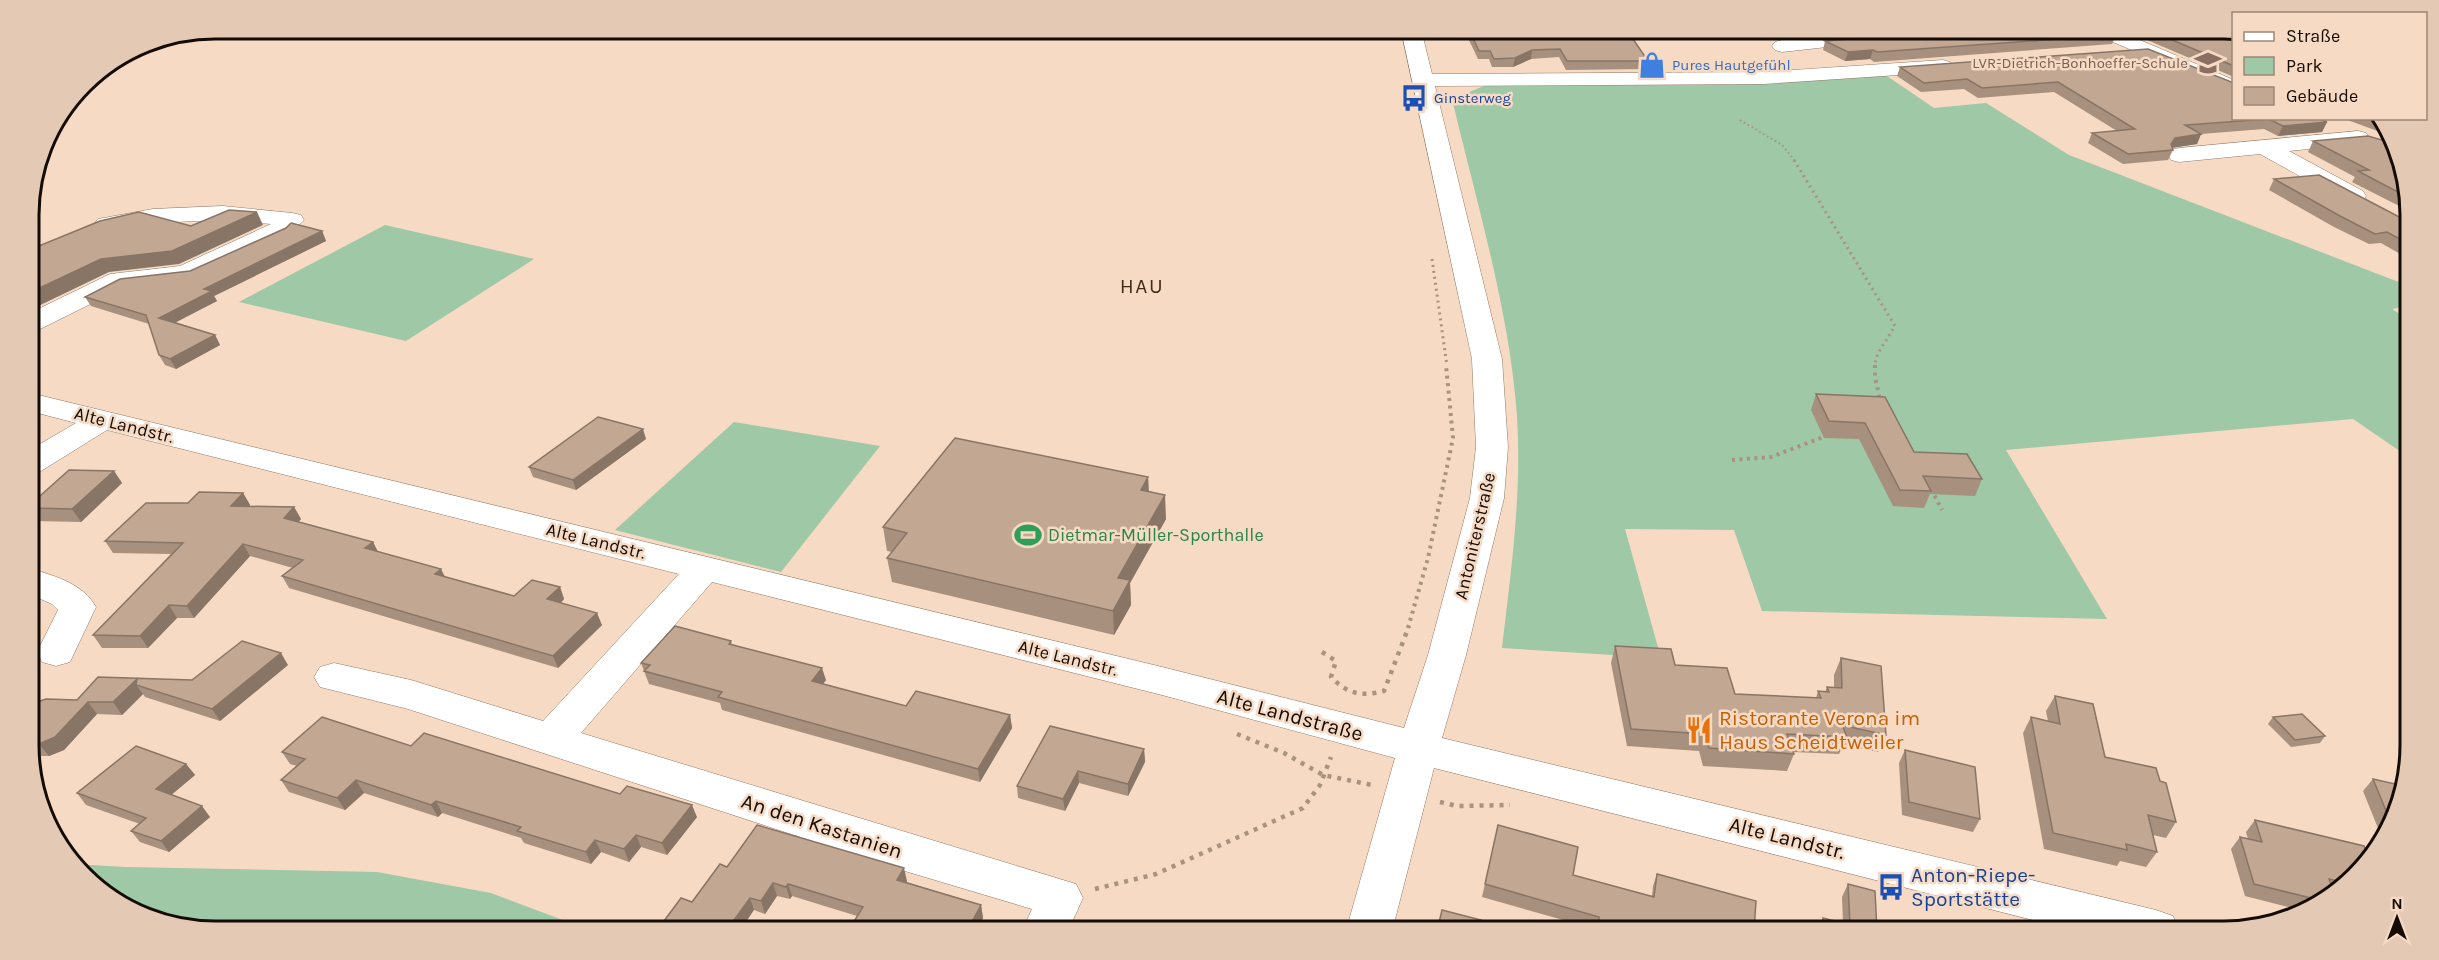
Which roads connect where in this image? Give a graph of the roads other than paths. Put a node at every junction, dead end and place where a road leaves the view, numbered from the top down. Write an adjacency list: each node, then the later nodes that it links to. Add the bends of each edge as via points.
1 (1414, 39): 10 (street, Antoniterstraße)
2 (1822, 39): 5 (street)
3 (1868, 39): 9 (street)
4 (2122, 39): 6 (street)
5 (1782, 46)
6 (2145, 50): 7 (street); 11 (street)
7 (2109, 53)
8 (1967, 64): 9 (street)
9 (1919, 68): 10 (street, via 1764,78)
10 (1423, 80): 27 (street, Antoniterstraße, via 1487,359 1492,447 1487,498 1447,655)
11 (2232, 87)
12 (2330, 122): 13 (street, via 2369,139)
13 (2264, 147): 14 (street); 15 (street)
14 (2179, 155)
15 (2371, 206)
16 (86, 230): 17 (street, via 141,216 188,213 254,214 292,220 280,230 185,273 119,280)
17 (39, 319)
18 (39, 404): 19 (street, Alte Landstr.)
19 (102, 420): 20 (street); 21 (street, Alte Landstr.)
20 (39, 458)
21 (705, 568): 25 (street, Alte Landstr.); 26 (street)
22 (39, 584): 23 (street, via 65,595 78,607)
23 (56, 652)
24 (334, 677): 26 (street, An den Kastanien, via 411,695)
25 (1162, 681): 27 (street, Alte Landstraße)
26 (550, 740): 28 (street, An den Kastanien, via 908,853)
27 (1418, 748): 29 (street, Antoniterstraße); 30 (street, Alte Landstr.)
28 (1052, 915)
29 (1372, 921)
30 (2105, 921)

